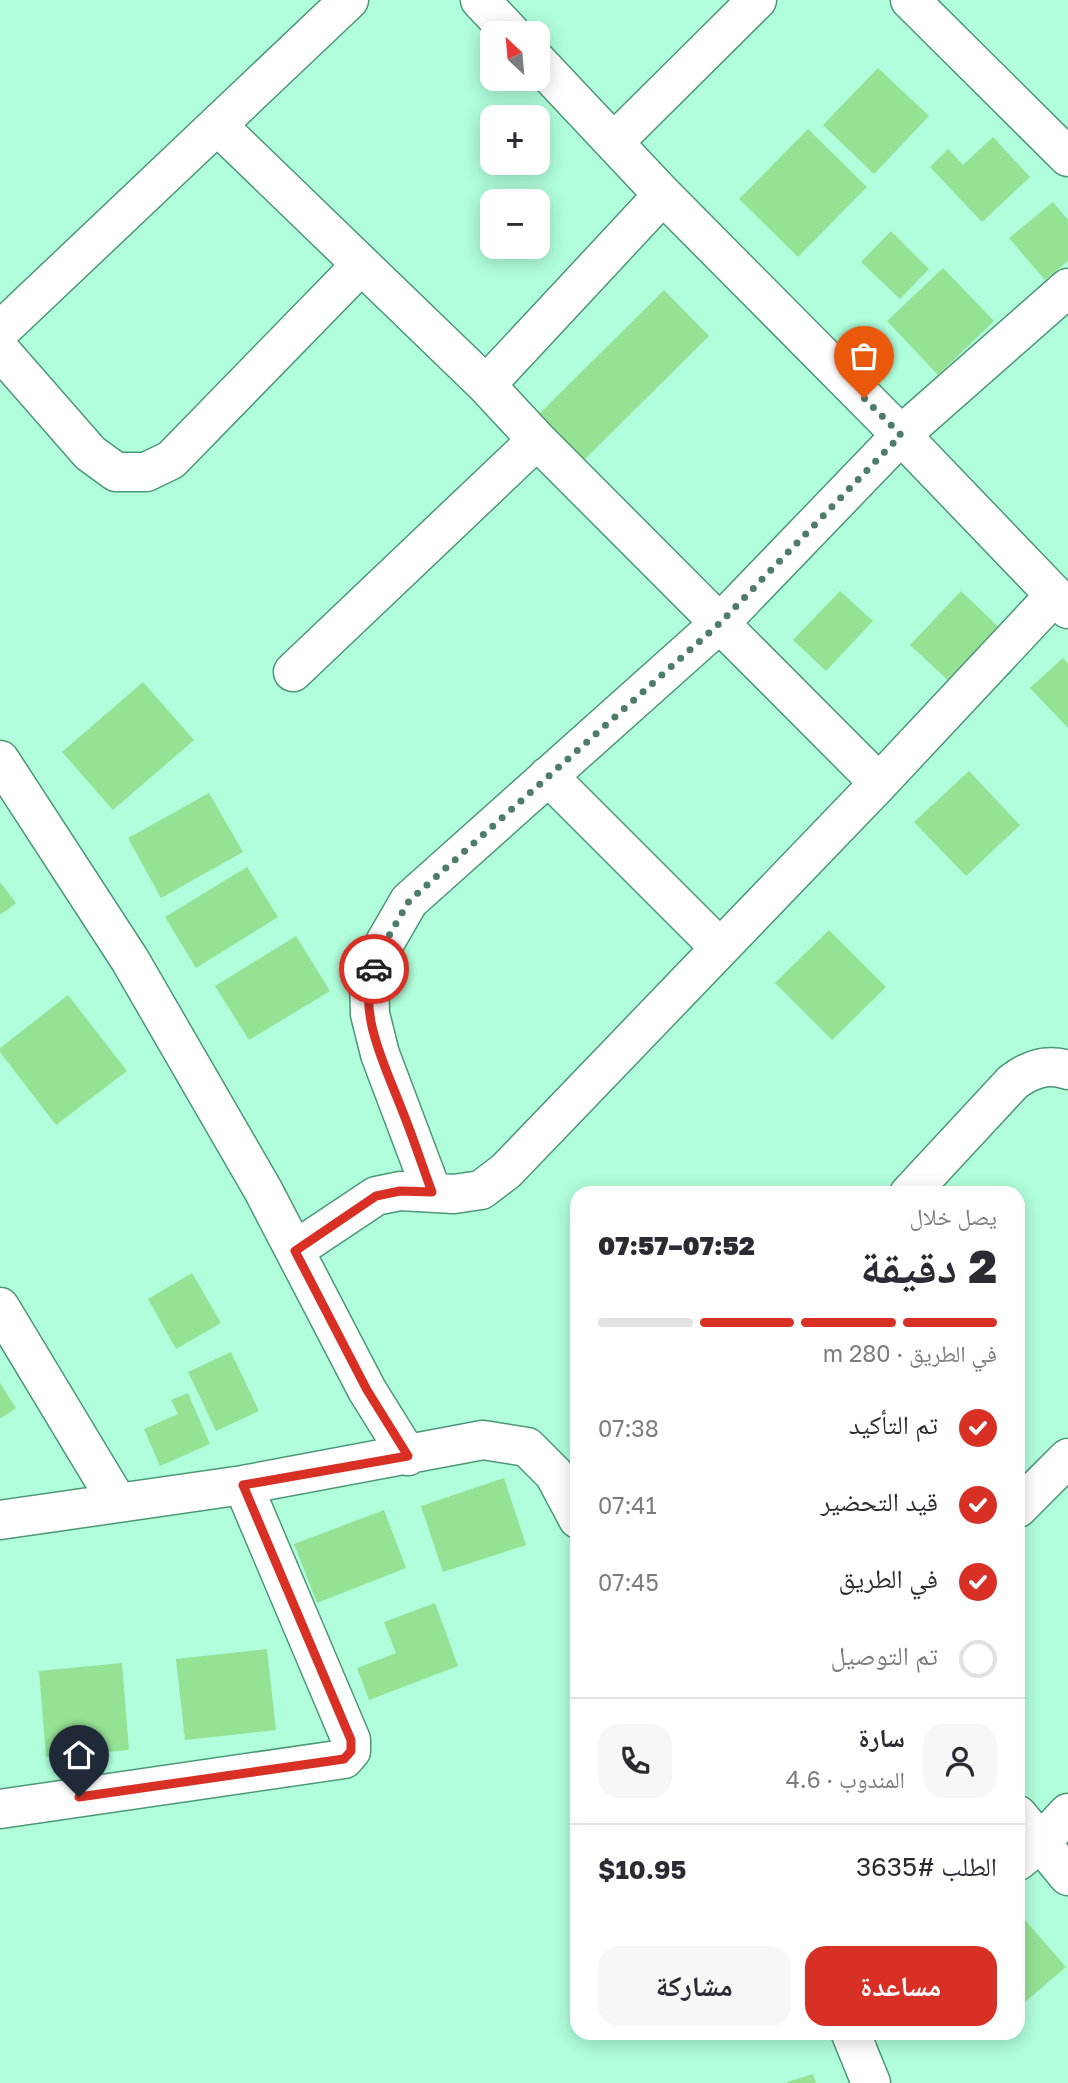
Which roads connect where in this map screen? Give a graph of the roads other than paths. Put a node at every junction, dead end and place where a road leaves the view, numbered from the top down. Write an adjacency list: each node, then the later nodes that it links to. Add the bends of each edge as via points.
1 (349, 0): 7 (street)
2 (480, 0): 5 (street)
3 (757, 0): 8 (street)
4 (909, 0): 9 (street)
5 (500, 21)
6 (550, 75): 8 (street)
7 (217, 125): 11 (street); 13 (street)
8 (614, 142): 10 (street)
9 (1068, 157)
10 (663, 195): 15 (street); 16 (street)
11 (361, 265): 14 (street, via 171,460 146,472 117,472 90,453); 15 (street)
12 (1068, 288): 16 (street)
13 (0, 331)
14 (0, 350)
15 (486, 385): 17 (street)
16 (901, 435): 18 (street); 19 (street)
17 (537, 440): 19 (street); 20 (street)
18 (1061, 602): 23 (street)
19 (720, 623): 22 (street); 23 (street)
20 (293, 672)
21 (0, 760): 28 (street, via 130,960)
22 (548, 776): 24 (street); 27 (street, via 409,901 369,979 370,1014 380,1054)
23 (879, 783): 24 (street)
24 (720, 948): 27 (street, via 506,1171 481,1190)
25 (1068, 1070): 26 (street, via 1051,1066 1028,1071 1013,1082)
26 (916, 1186)
27 (432, 1192): 28 (street, via 376,1196)
28 (295, 1251): 30 (street, via 367,1390)
29 (0, 1307): 34 (street)
30 (408, 1456): 32 (street); 35 (street, via 484,1440 527,1447 554,1474)
31 (1068, 1458): 33 (street)
32 (243, 1485): 34 (street); 37 (street, via 351,1740 351,1751 344,1759)
33 (1026, 1486)
34 (118, 1503): 36 (street)
35 (570, 1504)
36 (0, 1520)
37 (0, 1809)
38 (1068, 1813): 39 (street)
39 (1026, 1840): 40 (street)
40 (1068, 1876)
41 (853, 2040): 42 (street)
42 (871, 2083)

